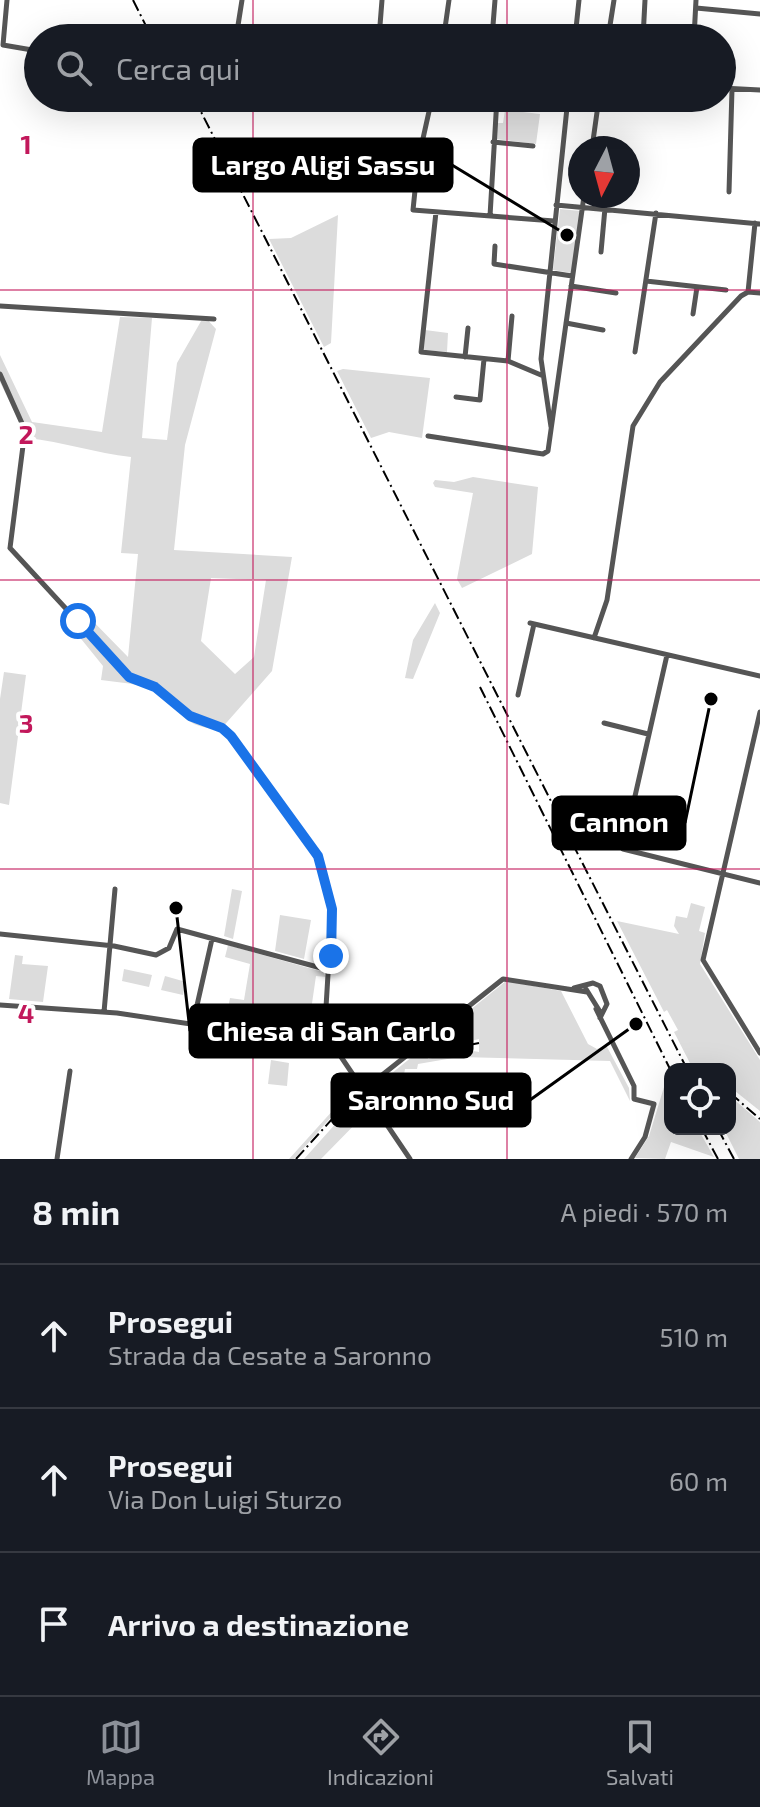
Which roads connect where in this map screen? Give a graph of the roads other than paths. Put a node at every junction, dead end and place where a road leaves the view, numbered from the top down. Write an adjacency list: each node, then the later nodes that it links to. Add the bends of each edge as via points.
1 (7, 0): 20 (street)
2 (242, 0): 12 (street)
3 (382, 0): 13 (street)
4 (449, 0): 14 (street)
5 (495, 0): 15 (street)
6 (579, 0): 16 (street)
7 (614, 0): 17 (street)
8 (645, 0): 18 (street)
9 (696, 0): 10 (street)
10 (696, 8): 11 (street); 19 (street)
11 (760, 14)
12 (238, 24)
13 (380, 24)
14 (446, 24)
15 (493, 24)
16 (576, 24)
17 (610, 24)
18 (644, 24)
19 (695, 24)
20 (2, 35): 21 (street, via 8,49)
21 (24, 50)
22 (736, 89): 23 (street)
23 (760, 90)
24 (429, 112): 37 (street, via 413,210)
25 (496, 112): 30 (street)
26 (566, 112): 33 (street)
27 (597, 112): 29 (street)
28 (731, 112): 32 (street)
29 (594, 136)
30 (493, 142): 31 (street); 39 (street)
31 (533, 146)
32 (729, 192)
33 (556, 205): 34 (street); 40 (street)
34 (568, 206)
35 (583, 208): 45 (street)
36 (605, 208): 38 (street); 43 (street)
37 (436, 212): 39 (street); 61 (street, via 421,352)
38 (656, 213): 41 (street); 46 (street)
39 (490, 216): 40 (street)
40 (554, 221): 44 (street)
41 (758, 223): 50 (street)
42 (495, 246): 44 (street, via 494,264)
43 (601, 252)
44 (549, 273): 45 (street); 65 (street)
45 (572, 276): 47 (street)
46 (646, 281): 48 (street); 60 (street)
47 (571, 286): 51 (street); 57 (street)
48 (697, 287): 49 (street); 54 (street)
49 (726, 290)
50 (748, 292): 52 (street); 71 (street, via 677,363 633,426 607,600)
51 (616, 293)
52 (760, 293)
53 (0, 306): 56 (street)
54 (693, 314)
55 (512, 316): 63 (street)
56 (214, 319)
57 (566, 323): 59 (street); 67 (street)
58 (468, 328): 61 (street)
59 (603, 330)
60 (635, 352)
61 (465, 357): 62 (street)
62 (484, 359): 63 (street); 66 (street, via 480,400)
63 (508, 361): 65 (street)
64 (0, 374): 70 (street, via 25,430)
65 (541, 375): 67 (street)
66 (456, 397)
67 (552, 431): 68 (street, via 543,454)
68 (428, 436)
69 (0, 546): 70 (street)
70 (10, 548): 84 (street, via 129,677 155,687 190,716 227,732 314,850 325,875 332,909 331,956)
71 (594, 638): 72 (street); 74 (street, via 532,623)
72 (667, 655): 73 (street); 77 (street)
73 (760, 676)
74 (518, 695)
75 (760, 712): 78 (street)
76 (604, 723): 77 (street)
77 (648, 734): 78 (street, via 623,849)
78 (722, 875): 79 (street); 95 (street, via 703,963)
79 (760, 883)
80 (115, 889): 83 (street)
81 (0, 934): 83 (street)
82 (212, 939): 83 (street, via 176,929 169,948 156,955); 84 (street); 93 (street)
83 (109, 946): 91 (street)
84 (325, 969): 94 (street)
85 (590, 983): 86 (street); 87 (street); 90 (street, via 600,986)
86 (574, 989): 87 (street); 97 (street, via 503,979)
87 (587, 992): 89 (street)
88 (0, 1005): 91 (street)
89 (596, 1009): 90 (street); 92 (street)
90 (604, 1009): 92 (street)
91 (104, 1012): 93 (street)
92 (600, 1019): 100 (street, via 634,1086 635,1100 652,1101 655,1109)
93 (193, 1023): 94 (street)
94 (326, 1042): 97 (street)
95 (760, 1053)
96 (70, 1071): 98 (street)
97 (362, 1091): 99 (street)
98 (57, 1159)
99 (410, 1159)
100 (631, 1159)

